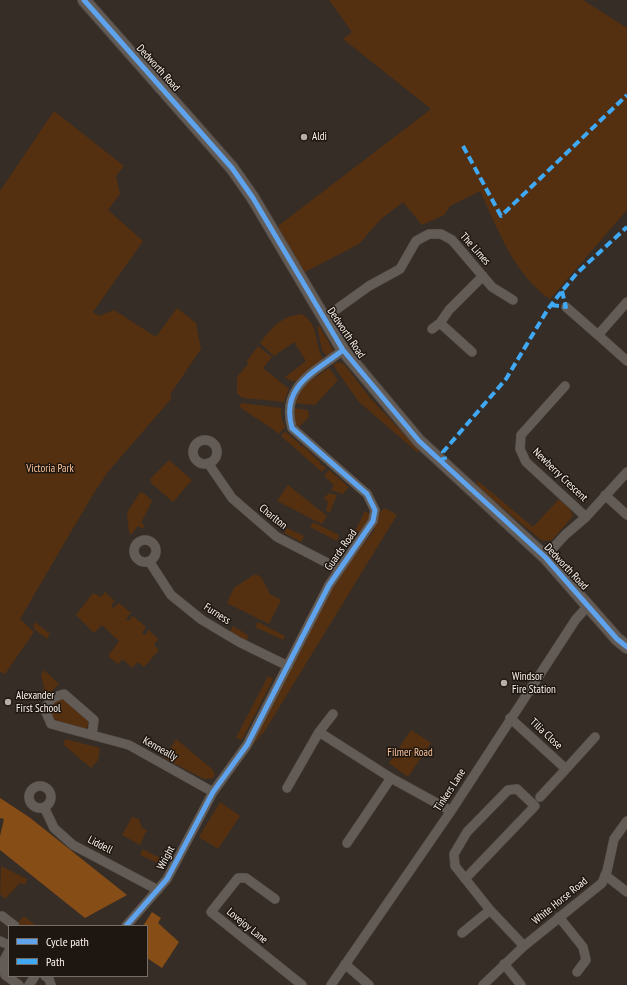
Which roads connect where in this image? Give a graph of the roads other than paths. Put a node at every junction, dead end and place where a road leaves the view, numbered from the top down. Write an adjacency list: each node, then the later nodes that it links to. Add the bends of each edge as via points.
1 (84, 0): 6 (main road, Dedworth Road, via 232,168 253,198)
2 (483, 276): 3 (street, The Limes, via 492,287); 6 (street, The Limes, via 452,240 441,234 428,234 416,241 400,269 369,286); 7 (street, via 449,310)
3 (513, 300)
4 (627, 302): 9 (street)
5 (566, 307): 9 (street)
6 (323, 319): 10 (main road, Dedworth Road)
7 (440, 323): 8 (street); 11 (street)
8 (432, 329)
9 (598, 335): 12 (street)
10 (343, 350): 19 (main road, Dedworth Road, via 419,441); 21 (street, Guards Road, via 296,388 290,400 289,416 292,428 367,494 375,510 373,521)
11 (472, 352)
12 (627, 361)
13 (563, 392): 18 (street, Newberry Crescent, via 521,435 520,449 526,462)
14 (208, 463): 21 (street, Charlton, via 232,498 268,530)
15 (627, 472): 16 (street)
16 (605, 495): 17 (street); 18 (street)
17 (627, 515)
18 (586, 517): 19 (street)
19 (545, 557): 22 (main road, Dedworth Road)
20 (149, 562): 24 (street, Furness, via 171,595 202,620)
21 (340, 569): 24 (street, Guards Road)
22 (588, 606): 23 (main road, Dedworth Road); 26 (street, Tinkers Lane, via 576,619)
23 (627, 647)
24 (288, 666): 33 (street, Guards Road, via 247,745)
25 (333, 714): 27 (street)
26 (510, 718): 30 (street, Tilia Close); 36 (street, Tinkers Lane)
27 (319, 732): 31 (street); 32 (street)
28 (92, 735): 28 (street, Kenneally, via 50,724 45,710 48,701 64,694 94,720); 33 (street, Kenneally, via 129,745)
29 (595, 737): 30 (street)
30 (566, 769): 34 (street)
31 (391, 778): 36 (street); 38 (street)
32 (287, 788)
33 (213, 792): 41 (street, Wright, via 167,879)
34 (540, 797)
35 (44, 807): 41 (street, Liddell, via 54,828 73,845)
36 (451, 811): 52 (street, Tinkers Lane)
37 (627, 820): 39 (street, White Horse Road, via 614,839)
38 (347, 843)
39 (605, 875): 42 (street); 46 (street, White Horse Road, via 602,883)
40 (465, 879): 40 (street, via 455,866 454,854 467,832 508,790 517,789 535,806); 44 (street)
41 (158, 890): 48 (street, Wright)
42 (627, 892)
43 (275, 900): 58 (street, Lovejoy Lane, via 246,878 238,878 211,912)
44 (490, 910): 49 (street); 50 (street)
45 (2, 916): 47 (street)
46 (559, 917): 50 (street, White Horse Road); 54 (street, via 583,947 586,960)
47 (14, 925)
48 (127, 925)
49 (462, 933)
50 (524, 946): 53 (street, White Horse Road)
51 (8, 953): 55 (street, via 3,962)
52 (345, 964): 59 (street, Tinkers Lane); 60 (street)
53 (504, 964): 61 (street, White Horse Road); 62 (street)
54 (577, 972)
55 (8, 977)
56 (9, 977): 57 (street)
57 (19, 985)
58 (302, 985)
59 (330, 985)
60 (369, 985)
61 (483, 985)
62 (521, 985)

